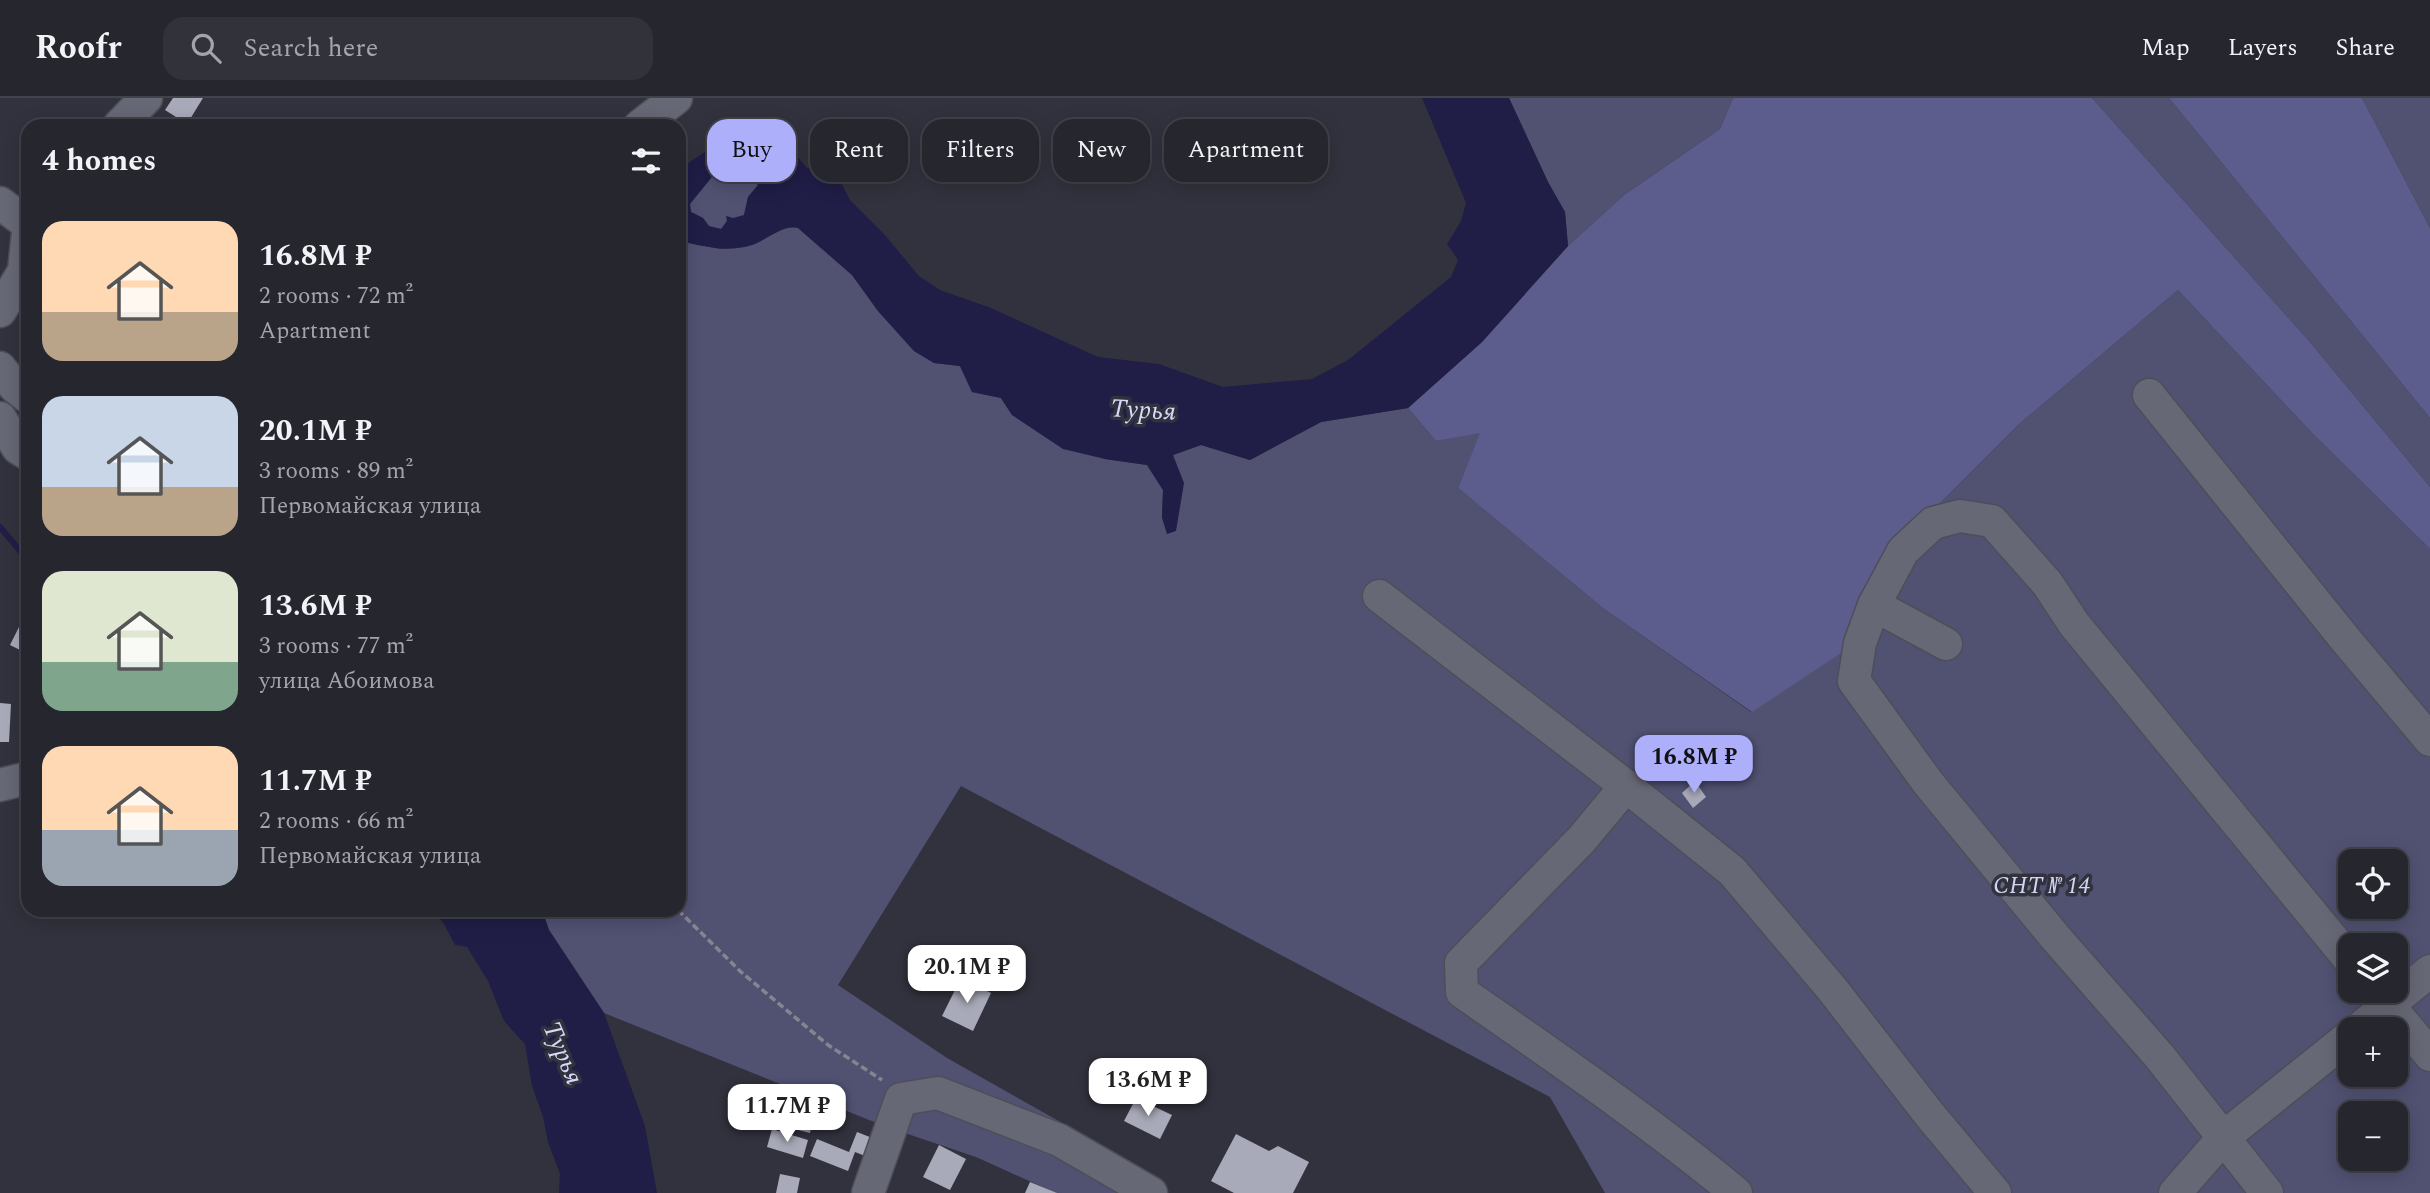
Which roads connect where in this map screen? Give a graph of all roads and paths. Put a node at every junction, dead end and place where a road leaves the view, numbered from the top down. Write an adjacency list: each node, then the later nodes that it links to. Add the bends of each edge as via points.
1 (146, 98): 3 (street)
2 (676, 98): 4 (street)
3 (126, 119)
4 (649, 119)
5 (0, 203): 6 (street)
6 (21, 219)
7 (21, 276): 8 (street)
8 (0, 311)
9 (0, 368): 10 (street)
10 (21, 392)
11 (2149, 395): 17 (street)
12 (0, 418): 13 (street)
13 (21, 450)
14 (1379, 596): 20 (street)
15 (1874, 605): 16 (street); 22 (street, via 1903,551 1933,523 1960,516 1992,521); 29 (street, via 1860,643 1854,681 1954,815)
16 (1945, 643)
17 (2430, 740)
18 (21, 780): 19 (street)
19 (0, 785)
20 (1626, 786): 32 (street, via 1582,839 1461,964 1462,992 1595,1085); 33 (street, via 1732,871)
21 (685, 917): 28 (path, via 828,1045 877,1076)
22 (2338, 945)
23 (2430, 971): 24 (street)
24 (2408, 983)
25 (2386, 1003): 27 (street)
26 (2338, 1046): 29 (street)
27 (2430, 1055)
28 (901, 1099): 30 (street); 31 (street, via 938,1093 1059,1140)
29 (2224, 1137): 34 (street); 35 (street)
30 (868, 1193)
31 (1151, 1193)
32 (1736, 1193)
33 (1995, 1193)
34 (2175, 1193)
35 (2267, 1193)

